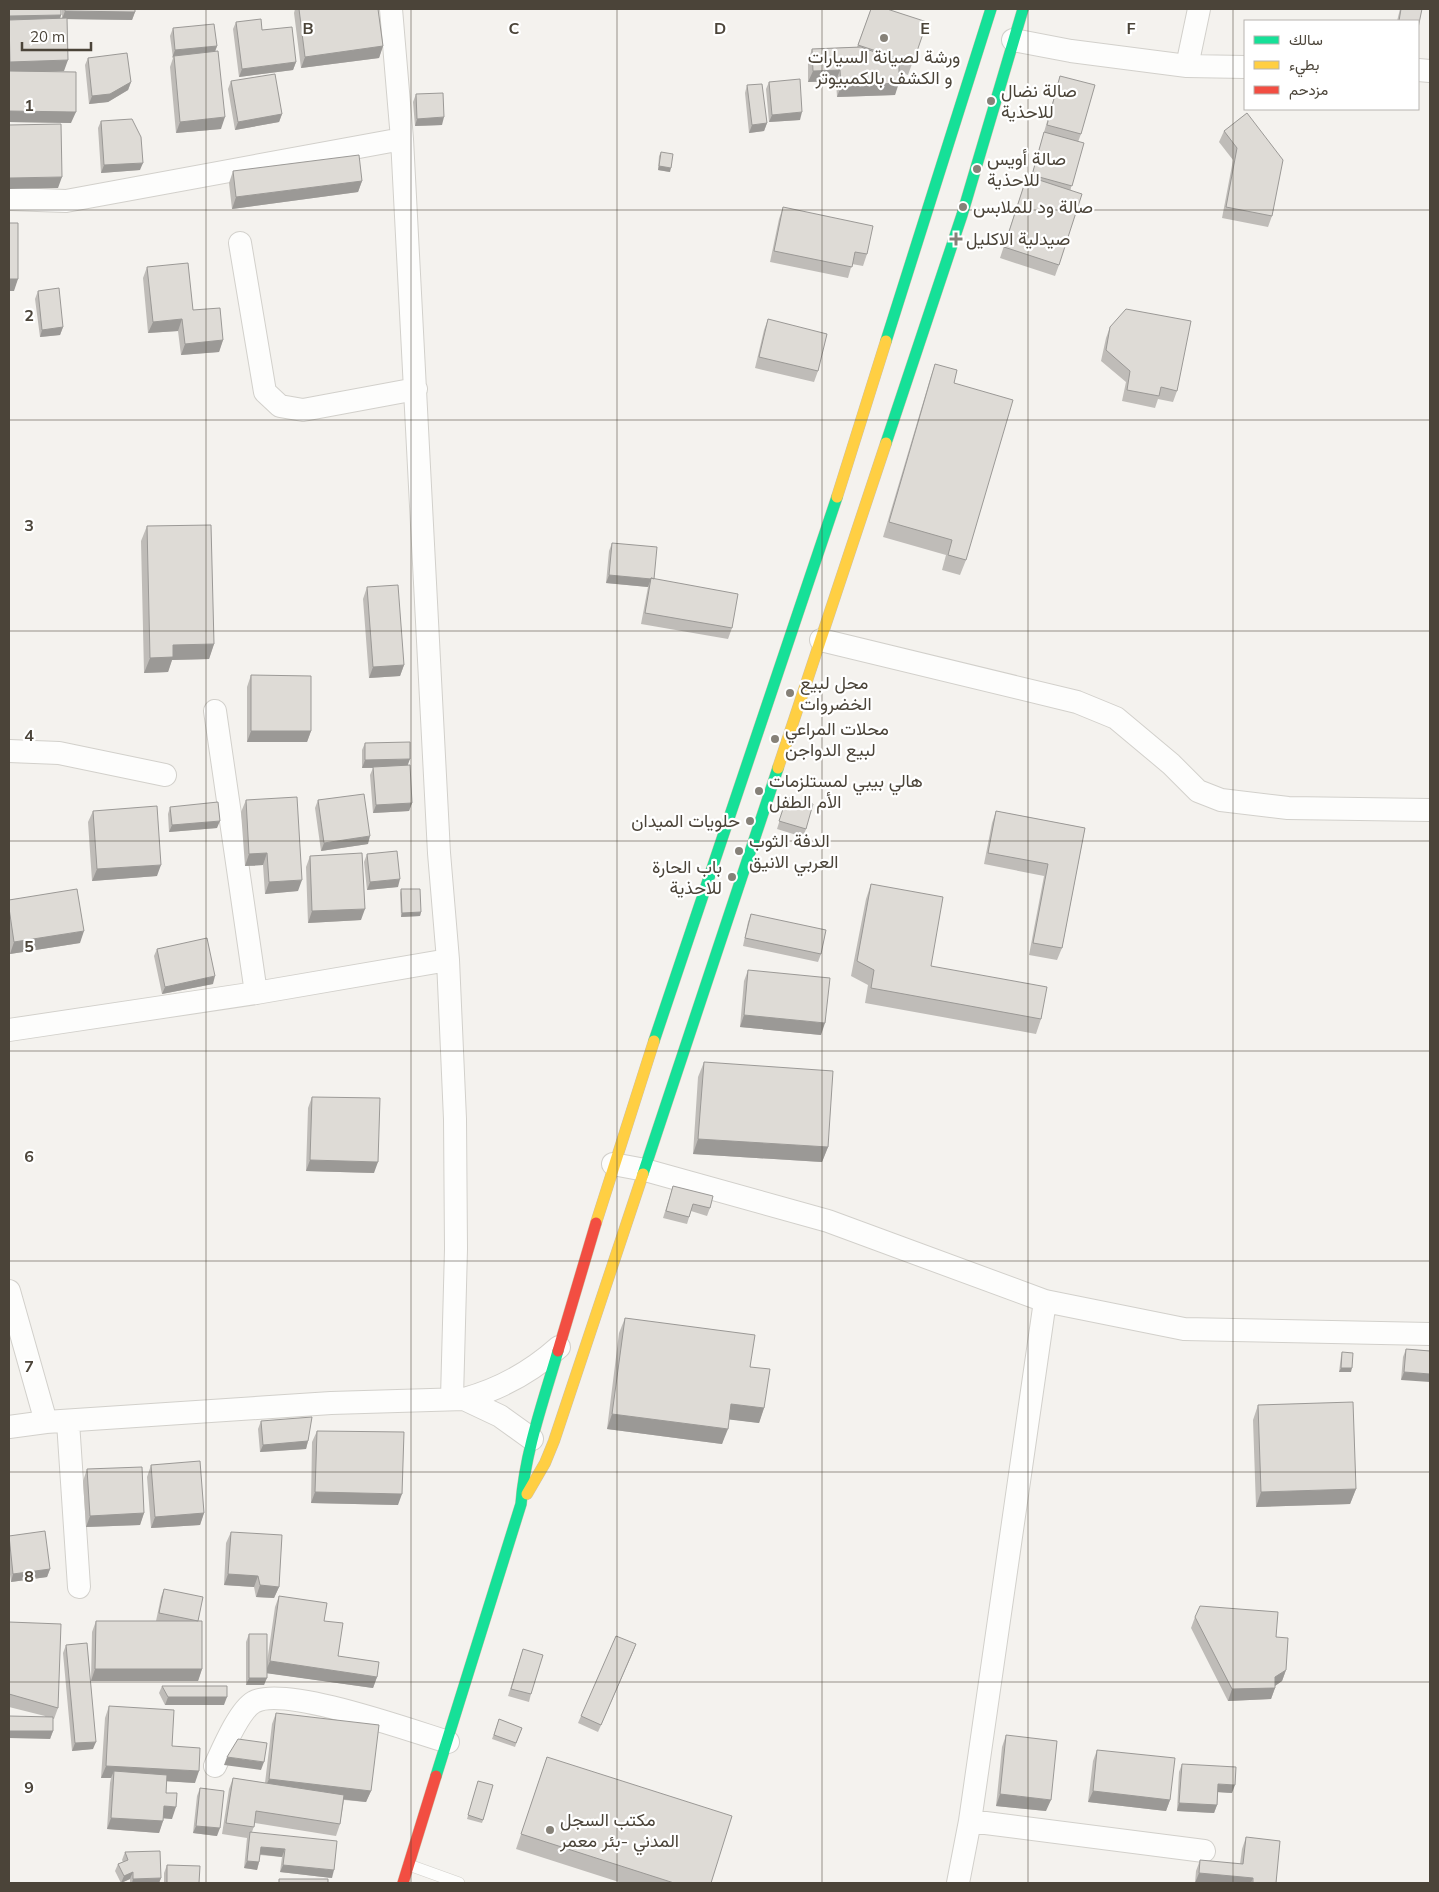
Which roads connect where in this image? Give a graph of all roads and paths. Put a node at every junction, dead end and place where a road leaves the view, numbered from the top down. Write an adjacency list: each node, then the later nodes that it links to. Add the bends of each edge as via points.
1 (391, 9): 8 (street)
2 (991, 9): 17 (highway)
3 (1023, 9): 5 (highway)
4 (1199, 9): 6 (street)
5 (1013, 40): 6 (street); 12 (highway, via 962,215)
6 (1187, 66): 7 (street)
7 (1244, 66)
8 (402, 139): 9 (street, via 66,201); 11 (street)
9 (9, 200)
10 (240, 242): 11 (street, via 265,392 280,406 302,410)
11 (416, 389): 19 (street, via 439,853)
12 (821, 640): 16 (street, via 1077,702 1116,718 1172,764 1198,791 1221,800 1288,808); 18 (highway)
13 (215, 711): 20 (street)
14 (9, 751): 15 (street, via 59,752)
15 (165, 775)
16 (1430, 810)
17 (706, 913): 18 (highway); 22 (highway)
18 (729, 919): 23 (highway)
19 (448, 960): 20 (street); 28 (street, via 456,1193)
20 (256, 993): 21 (street)
21 (9, 1030)
22 (613, 1164): 23 (street); 27 (highway)
23 (645, 1170): 25 (street, via 828,1221); 33 (highway, via 554,1441 539,1476)
24 (9, 1291): 29 (street)
25 (1045, 1301): 26 (street, via 1184,1329); 37 (street)
26 (1430, 1334)
27 (559, 1347): 28 (street, via 515,1380 491,1391); 32 (highway)
28 (458, 1399): 30 (street, via 331,1402); 32 (street, via 500,1416)
29 (46, 1422): 30 (street); 31 (street)
30 (68, 1422): 34 (street)
31 (9, 1428)
32 (532, 1439): 33 (highway)
33 (521, 1504): 35 (highway)
34 (79, 1587)
35 (448, 1742): 36 (street, via 341,1708 268,1697 253,1702 230,1732); 39 (highway)
36 (214, 1766)
37 (970, 1820): 38 (street); 42 (street)
38 (1204, 1851)
39 (409, 1865): 40 (highway); 41 (lane)
40 (403, 1883)
41 (459, 1883)
42 (958, 1883)

